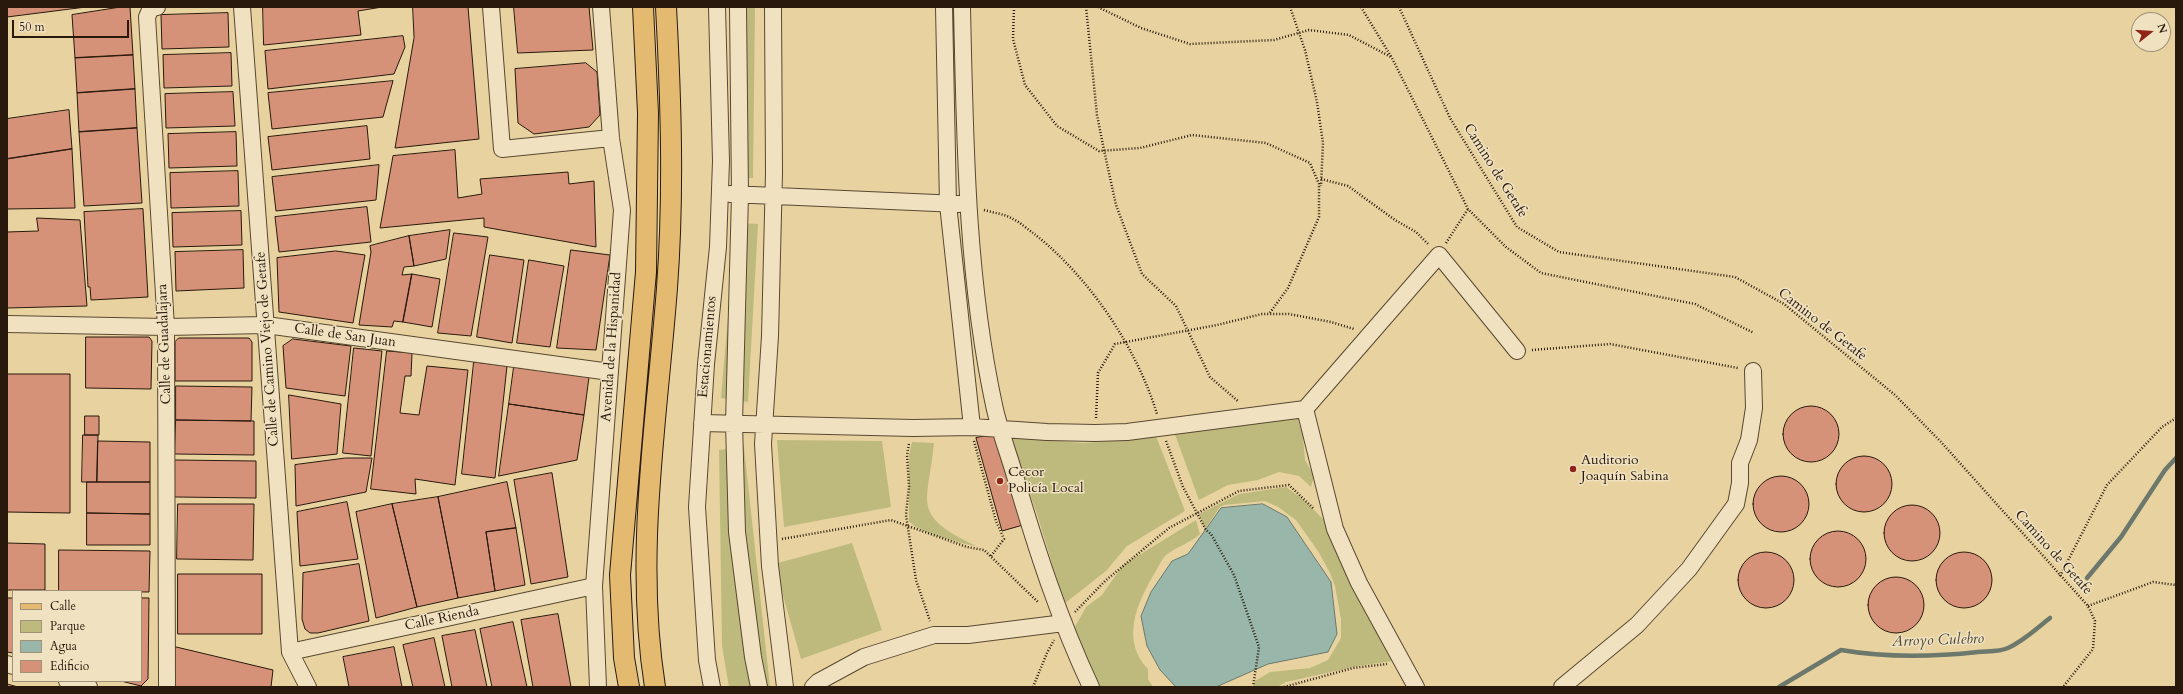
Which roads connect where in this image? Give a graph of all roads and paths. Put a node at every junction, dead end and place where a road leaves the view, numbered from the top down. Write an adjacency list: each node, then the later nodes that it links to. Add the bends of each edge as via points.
1 (157, 7): 34 (street, Calle de Guadalajara, via 151,8 147,17)
2 (242, 7): 33 (street, Calle de Camino Viejo de Getafe)
3 (491, 7): 20 (street, via 502,149)
4 (601, 7): 20 (street, Avenida de la Hispanidad)
5 (643, 7): 63 (main road, Avenida de la Hispanidad, via 648,113 646,272 620,575)
6 (666, 7): 75 (main road, via 672,115 672,207 645,541 645,590 650,659)
7 (717, 7): 23 (street, Estacionamientos)
8 (738, 7): 24 (street)
9 (773, 7): 25 (street)
10 (944, 7): 26 (street)
11 (962, 7): 27 (street)
12 (1014, 7): 21 (path, via 1013,39 1024,85 1056,126 1099,151)
13 (1086, 7): 21 (path, via 1097,115)
14 (1098, 7): 18 (path, via 1142,28 1190,44 1274,40)
15 (1290, 7): 18 (path)
16 (1361, 7): 19 (path)
17 (1399, 7): 58 (path, Camino de Getafe, via 1450,118 1517,227 1559,252 1735,277 1784,304 1895,395 1941,442)
18 (1299, 33): 19 (path, via 1309,30 1349,35); 22 (path, via 1317,102 1323,142)
19 (1392, 58): 29 (path)
20 (611, 138): 41 (street, Avenida de la Hispanidad, via 622,210)
21 (1104, 150): 28 (path, via 1140,148 1192,135 1266,143 1310,163 1319,184); 35 (path, via 1116,204 1142,274 1176,306)
22 (1321, 179): 28 (path); 30 (path, via 1348,186 1416,232)
23 (720, 194): 24 (street); 45 (street, Estacionamientos, via 718,247)
24 (740, 195): 25 (street); 46 (street)
25 (774, 196): 26 (street); 47 (street)
26 (948, 204): 27 (street); 48 (street)
27 (968, 205): 38 (path, via 1014,219 1054,249 1095,298); 51 (street, via 979,314 994,406)
28 (1319, 206): 31 (path, via 1319,217 1288,288)
29 (1468, 209): 30 (path); 36 (path, via 1506,247 1541,273 1695,304)
30 (1439, 255): 37 (street); 39 (street)
31 (1270, 314): 35 (path); 37 (path, via 1289,314 1330,322)
32 (7, 324): 34 (street, Calle de San Juan)
33 (266, 325): 34 (street, Calle de San Juan); 41 (street, Calle de San Juan); 66 (street, Calle de Camino Viejo de Getafe)
34 (166, 327): 70 (street, Calle de Guadalajara)
35 (1188, 330): 38 (path); 43 (path, via 1210,377)
36 (1754, 333)
37 (1370, 334): 42 (street)
38 (1124, 342): 50 (path, via 1150,390); 52 (path, via 1115,344 1098,373)
39 (1517, 351): 40 (path, via 1610,344)
40 (1753, 371): 85 (street, via 1754,408 1749,440 1740,463 1740,484 1736,504 1689,569 1637,625)
41 (610, 372): 60 (street, Avenida de la Hispanidad)
42 (1306, 409): 43 (street); 67 (street, via 1335,529 1358,583)
43 (1254, 415): 50 (street)
44 (2176, 418): 58 (path, via 2162,427 2107,485)
45 (702, 423): 46 (street); 76 (street, Estacionamientos, via 697,507 707,660)
46 (734, 423): 47 (street); 77 (street, via 737,532)
47 (764, 424): 49 (street); 56 (street)
48 (972, 427): 49 (street); 51 (street); 57 (path, via 985,484 1004,539)
49 (913, 428): 55 (path, via 907,455)
50 (1162, 428): 52 (street); 54 (path, via 1183,487)
51 (1001, 429): 52 (street); 64 (street, via 1040,559)
52 (1094, 433)
53 (1314, 509): 54 (path, via 1289,485 1239,491)
54 (1197, 513): 64 (path, via 1168,528 1140,550); 82 (path, via 1234,575 1247,609 1259,647)
55 (907, 525): 56 (path, via 891,520); 57 (path, via 967,547 984,550); 65 (path, via 916,580)
56 (768, 542): 78 (street)
57 (991, 556): 61 (path)
58 (2060, 576): 62 (path, Camino de Getafe)
59 (2176, 585): 62 (path, Camino de Getafe, via 2153,582)
60 (594, 586): 66 (street, Calle Rienda); 72 (street, Avenida de la Hispanidad)
61 (1041, 605)
62 (2088, 606): 86 (path, via 2095,621 2092,649)
63 (622, 618): 73 (main road, via 612,633); 74 (main road, Avenida de la Hispanidad, via 624,658)
64 (1064, 623): 65 (street, via 968,635); 80 (path, via 1047,653); 81 (street)
65 (934, 636): 79 (street, via 864,657)
66 (290, 652): 71 (street, Calle de Camino Viejo de Getafe)
67 (1402, 662): 83 (path, via 1353,668); 84 (street)
68 (71, 682): 69 (street)
69 (89, 687)
70 (167, 687)
71 (308, 687)
72 (598, 687)
73 (617, 687)
74 (629, 687)
75 (655, 687)
76 (712, 687)
77 (759, 687)
78 (786, 687)
79 (813, 687)
80 (1033, 687)
81 (1091, 687)
82 (1253, 687)
83 (1284, 687)
84 (1416, 687)
85 (1562, 687)
86 (2063, 687)

